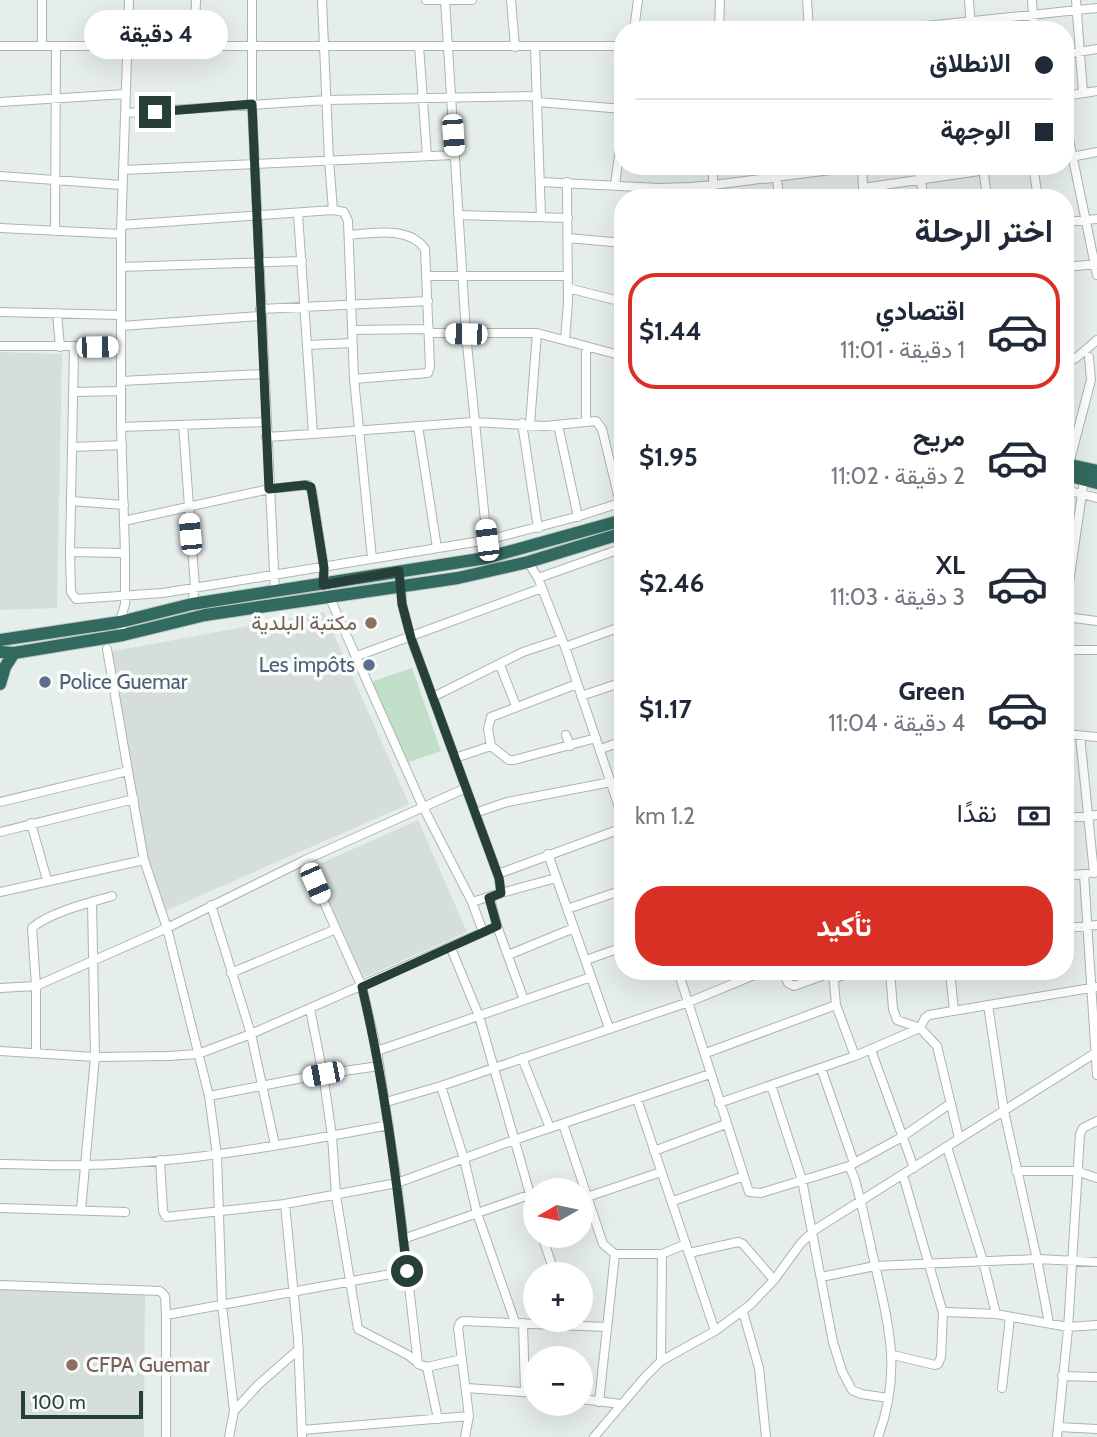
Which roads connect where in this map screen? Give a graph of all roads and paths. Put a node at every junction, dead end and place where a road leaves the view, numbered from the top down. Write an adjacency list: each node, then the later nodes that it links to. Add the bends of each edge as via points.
1 (42, 0): 28 (street)
2 (129, 0): 30 (street)
3 (196, 0): 31 (street)
4 (252, 0): 25 (street)
5 (322, 0): 26 (street)
6 (426, 0): 7 (street)
7 (445, 0): 8 (street); 33 (street)
8 (472, 0)
9 (511, 0): 35 (street)
10 (638, 0): 19 (street)
11 (720, 0): 20 (street)
12 (807, 0): 21 (street)
13 (969, 0): 22 (street)
14 (1032, 0): 18 (street)
15 (1076, 0): 17 (street)
16 (1097, 8): 17 (street)
17 (1077, 10): 18 (street); 38 (street)
18 (1033, 13): 23 (street); 24 (street)
19 (635, 21)
20 (719, 21)
21 (808, 21)
22 (971, 21)
23 (992, 21)
24 (1033, 21)
25 (250, 45): 26 (street); 31 (street); 50 (street)
26 (324, 45): 32 (street); 48 (street)
27 (0, 46): 28 (street)
28 (42, 46): 29 (street)
29 (56, 46): 30 (street); 46 (street)
30 (128, 46): 31 (street); 42 (street)
31 (194, 46)
32 (419, 46): 33 (street); 44 (street)
33 (446, 46): 35 (street); 45 (street)
34 (614, 46): 36 (street)
35 (515, 47): 36 (street)
36 (535, 47): 47 (street)
37 (1097, 49): 38 (street)
38 (1080, 52): 39 (street); 41 (street)
39 (1074, 53)
40 (1097, 91): 41 (street)
41 (1083, 93): 43 (street)
42 (126, 94): 46 (street); 52 (street)
43 (1074, 95)
44 (422, 97): 45 (street); 48 (street); 55 (street)
45 (450, 97): 47 (street); 54 (street)
46 (55, 98): 49 (street); 72 (street)
47 (538, 99): 51 (street); 73 (street)
48 (327, 100): 50 (street); 57 (street)
49 (0, 102)
50 (252, 104): 52 (street); 58 (street)
51 (614, 107)
52 (125, 113): 59 (street)
53 (1097, 152): 56 (street)
54 (454, 155): 55 (street); 85 (street)
55 (427, 156): 57 (street)
56 (1074, 157)
57 (329, 160): 58 (street); 83 (street)
58 (255, 164): 59 (street); 86 (street)
59 (123, 170): 75 (street)
60 (616, 175): 76 (street)
61 (713, 175): 77 (street)
62 (767, 175): 70 (street)
63 (793, 175): 69 (street)
64 (863, 175): 80 (street)
65 (920, 175): 71 (street)
66 (944, 175): 71 (street)
67 (1074, 175): 90 (street)
68 (0, 176): 72 (street)
69 (777, 178): 70 (street); 81 (street)
70 (767, 179): 77 (street)
71 (921, 179): 80 (street); 82 (street)
72 (54, 180): 75 (street); 94 (street)
73 (541, 182): 74 (street); 87 (street)
74 (567, 182): 76 (street); 88 (street)
75 (122, 185): 93 (street)
76 (615, 185): 79 (street)
77 (713, 185): 78 (street)
78 (690, 187): 79 (street)
79 (645, 188)
80 (863, 188)
81 (778, 189)
82 (923, 189)
83 (333, 210): 84 (street); 95 (street, via 346,214)
84 (298, 214): 86 (street); 98 (street)
85 (458, 215): 87 (street); 103 (street)
86 (257, 217): 93 (street); 99 (street)
87 (541, 217): 88 (street)
88 (568, 218): 96 (street)
89 (1097, 219): 90 (street)
90 (1086, 220): 91 (street); 100 (street)
91 (1074, 221)
92 (0, 228): 94 (street)
93 (121, 230): 94 (street); 102 (street)
94 (55, 231)
95 (349, 235): 105 (street, via 389,233 412,238 425,249); 110 (street)
96 (568, 238): 97 (street); 106 (street)
97 (614, 242)
98 (302, 261): 99 (street); 111 (street)
99 (258, 262): 102 (street); 113 (street)
100 (1096, 265): 101 (street); 104 (street)
101 (1074, 266)
102 (121, 267): 115 (street)
103 (462, 275): 105 (street); 106 (street); 120 (street)
104 (1097, 275)
105 (427, 276): 109 (street)
106 (568, 276): 107 (street)
107 (568, 288): 108 (street); 121 (street)
108 (614, 300)
109 (428, 301): 110 (street); 118 (street)
110 (352, 306): 111 (street); 117 (street)
111 (306, 307): 113 (street); 124 (street)
112 (0, 312): 114 (street)
113 (260, 312): 116 (street); 133 (street)
114 (57, 313): 115 (street); 128 (street)
115 (121, 315): 116 (street)
116 (121, 326): 126 (street)
117 (352, 330): 118 (street); 123 (street)
118 (429, 331): 120 (street); 134 (street, via 428,373)
119 (537, 333): 120 (street); 121 (street); 141 (street)
120 (466, 334): 139 (street)
121 (565, 340): 127 (street)
122 (1097, 340): 132 (street)
123 (352, 343): 124 (street); 134 (street)
124 (308, 345): 147 (street)
125 (0, 346): 128 (street)
126 (121, 346): 129 (street); 135 (street)
127 (586, 346): 130 (street); 140 (street)
128 (60, 347): 129 (street)
129 (74, 347): 137 (street)
130 (614, 354)
131 (1093, 357): 132 (street); 149 (street)
132 (1076, 358)
133 (263, 374): 135 (street); 138 (street)
134 (354, 379): 146 (street)
135 (121, 381): 136 (street)
136 (121, 391): 137 (street); 145 (street)
137 (74, 392): 151 (street)
138 (265, 422): 142 (street); 148 (street)
139 (473, 422): 141 (street); 144 (street); 172 (street)
140 (586, 422): 143 (street); 155 (street, via 601,425)
141 (526, 424): 143 (street); 169 (street)
142 (183, 425): 145 (street); 165 (street)
143 (558, 425): 166 (street)
144 (418, 426): 146 (street); 174 (street)
145 (121, 427): 150 (street)
146 (358, 431): 147 (street); 179 (street)
147 (313, 434): 148 (street)
148 (266, 437): 158 (street)
149 (1074, 442)
150 (122, 445): 151 (street); 164 (street)
151 (72, 447): 162 (street)
152 (1074, 469): 153 (highway)
153 (1097, 471)
154 (1074, 473): 156 (highway)
155 (614, 475)
156 (1084, 480): 157 (highway); 160 (street)
157 (1097, 483)
158 (269, 489): 165 (street); 182 (street, via 311,487); 185 (street)
159 (1074, 492): 160 (street)
160 (1083, 495): 161 (street); 171 (street)
161 (1097, 498)
162 (71, 501): 164 (street); 176 (street)
163 (614, 504): 166 (street)
164 (124, 505): 167 (street)
165 (188, 507): 167 (street); 187 (street)
166 (578, 517): 169 (street)
167 (124, 521): 177 (street)
168 (614, 522): 178 (highway)
169 (538, 528): 172 (street)
170 (614, 536): 173 (highway)
171 (1074, 539)
172 (487, 540): 174 (street); 178 (street)
173 (579, 547): 180 (street); 181 (highway)
174 (437, 548): 179 (street)
175 (614, 551): 180 (street)
176 (70, 552): 177 (street); 193 (street, via 73,598)
177 (125, 553): 193 (street)
178 (486, 558): 183 (highway)
179 (372, 559): 182 (street)
180 (589, 560): 186 (street)
181 (528, 562): 186 (street); 188 (highway)
182 (324, 568): 185 (street); 191 (street)
183 (399, 571): 184 (highway); 188 (street)
184 (384, 573): 190 (street); 191 (highway)
185 (275, 575): 187 (street); 192 (street)
186 (538, 578): 189 (street)
187 (195, 587): 193 (street); 194 (street)
188 (402, 587): 190 (highway); 195 (street)
189 (542, 588): 201 (street); 203 (street)
190 (386, 589): 191 (highway); 195 (street)
191 (326, 590): 192 (highway); 200 (highway); 209 (street)
192 (275, 592): 194 (highway)
193 (125, 597): 198 (street)
194 (192, 604): 198 (highway)
195 (402, 604): 201 (street)
196 (1074, 618): 197 (street)
197 (1097, 621)
198 (120, 622): 200 (street); 202 (highway)
199 (614, 629): 203 (street)
200 (123, 635): 208 (highway)
201 (411, 638): 209 (street); 215 (street)
202 (0, 640)
203 (564, 643): 210 (street, via 523,652); 212 (street)
204 (107, 649): 227 (street)
205 (1074, 650): 206 (street)
206 (1097, 650)
207 (0, 652): 208 (highway)
208 (14, 653): 211 (highway)
209 (357, 656): 233 (street)
210 (500, 665): 215 (street); 216 (street)
211 (0, 684)
212 (577, 684): 214 (street); 216 (street)
213 (614, 685): 214 (street)
214 (581, 696): 221 (street)
215 (433, 697): 226 (street)
216 (516, 706): 223 (street, via 491,718)
217 (566, 735): 224 (street)
218 (1074, 735): 219 (street)
219 (1080, 736): 220 (street); 235 (street)
220 (1097, 737)
221 (596, 738): 224 (street); 225 (street)
222 (614, 744): 225 (street)
223 (491, 746): 224 (street, via 509,761); 226 (street)
224 (570, 746)
225 (601, 749): 228 (street)
226 (455, 758): 230 (street)
227 (128, 771): 231 (street); 232 (street)
228 (611, 782): 229 (street); 234 (street, via 507,802)
229 (614, 787)
230 (466, 788): 233 (street); 234 (street)
231 (134, 799): 238 (street); 242 (street)
232 (0, 802)
233 (423, 807): 243 (street); 256 (street)
234 (475, 813): 245 (street)
235 (1087, 816): 236 (street); 237 (street); 244 (street)
236 (1097, 816)
237 (1074, 817)
238 (31, 823): 240 (street); 249 (street)
239 (614, 831): 241 (street)
240 (0, 832)
241 (548, 854): 245 (street); 248 (street)
242 (144, 860): 249 (street); 263 (street)
243 (305, 860): 257 (street); 265 (street)
244 (1096, 873): 246 (street)
245 (498, 874): 251 (street)
246 (1084, 874): 247 (street); 261 (street)
247 (1074, 875)
248 (556, 878): 251 (street); 258 (street)
249 (47, 880): 250 (street)
250 (0, 892)
251 (501, 893): 254 (street)
252 (614, 893): 258 (street)
253 (112, 896): 255 (street)
254 (489, 898): 256 (street); 260 (street)
255 (92, 902): 270 (street); 281 (street, via 32,928)
256 (472, 902): 266 (street)
257 (211, 905): 263 (street); 272 (street)
258 (567, 909): 264 (street)
259 (1097, 925): 261 (street)
260 (497, 926): 266 (street); 269 (street)
261 (1086, 926): 262 (street); 283 (street)
262 (1074, 927)
263 (167, 928): 270 (street); 301 (street)
264 (574, 928): 269 (street); 271 (street)
265 (336, 929): 272 (street); 282 (street)
266 (483, 932): 267 (street)
267 (450, 946): 282 (street); 291 (street)
268 (614, 950): 271 (street)
269 (508, 955): 285 (street)
270 (94, 960): 281 (street); 303 (street)
271 (586, 960): 273 (street)
272 (231, 973): 294 (street)
273 (591, 977): 285 (street); 292 (street)
274 (681, 980): 286 (street)
275 (742, 980): 286 (street)
276 (787, 980): 277 (street, via 794,986)
277 (814, 980)
278 (834, 980): 287 (street)
279 (891, 980): 293 (street, via 895,1015)
280 (951, 980): 290 (street)
281 (36, 986): 284 (street); 298 (street)
282 (362, 987): 289 (street); 297 (street)
283 (1094, 987): 288 (street); 299 (street)
284 (0, 988)
285 (524, 1000): 291 (street)
286 (689, 1002): 292 (street); 300 (street)
287 (836, 1005): 300 (street); 302 (street)
288 (988, 1005): 290 (street); 319 (street)
289 (310, 1009): 294 (street); 308 (street)
290 (954, 1011): 293 (street, via 929,1015)
291 (479, 1016): 297 (street); 306 (street)
292 (609, 1028): 304 (street)
293 (920, 1028): 295 (street); 318 (street, via 937,1046)
294 (251, 1034): 301 (street); 312 (street)
295 (871, 1050): 302 (street); 326 (street)
296 (0, 1051): 298 (street)
297 (377, 1051): 305 (street)
298 (36, 1052): 303 (street)
299 (1096, 1052): 310 (street); 319 (street)
300 (706, 1053): 309 (street)
301 (198, 1054): 303 (street); 314 (street)
302 (855, 1056): 307 (street)
303 (95, 1057): 336 (street)
304 (522, 1058): 306 (street); 324 (street)
305 (379, 1066): 308 (street); 316 (street)
306 (494, 1067): 313 (street); 328 (street)
307 (821, 1068): 311 (street); 337 (street)
308 (323, 1074): 312 (street); 325 (street)
309 (710, 1074): 315 (street); 317 (street)
310 (1097, 1075)
311 (771, 1085): 317 (street); 347 (street)
312 (261, 1086): 314 (street); 329 (street)
313 (441, 1086): 316 (street); 333 (street)
314 (209, 1096): 332 (street)
315 (636, 1099): 321 (street); 331 (street)
316 (386, 1102): 323 (street)
317 (719, 1103): 322 (street)
318 (951, 1103): 326 (street); 327 (street)
319 (1004, 1111): 327 (street); 340 (street)
320 (1097, 1121): 341 (street, via 1081,1131)
321 (563, 1124): 324 (street); 345 (street)
322 (726, 1124): 331 (street); 343 (street)
323 (389, 1125): 325 (street); 348 (street)
324 (550, 1128): 328 (street)
325 (332, 1136): 329 (street); 350 (street)
326 (902, 1137): 337 (street); 338 (street)
327 (959, 1138): 330 (street)
328 (514, 1140): 333 (street); 344 (street)
329 (275, 1145): 332 (street)
330 (947, 1147): 338 (street); 369 (street)
331 (654, 1151): 339 (street)
332 (217, 1155): 334 (street); 358 (street)
333 (464, 1159): 348 (street); 359 (street)
334 (160, 1160): 336 (street); 358 (street, via 166,1217)
335 (0, 1164): 336 (street)
336 (86, 1165): 356 (street)
337 (851, 1165): 347 (street); 353 (street)
338 (914, 1168): 342 (street)
339 (661, 1171): 349 (street); 352 (street)
340 (1016, 1171): 341 (street); 367 (street)
341 (1076, 1171): 346 (street); 368 (street)
342 (903, 1175): 353 (street); 371 (street)
343 (744, 1176): 347 (street, via 753,1194); 352 (street)
344 (524, 1178)
345 (578, 1178)
346 (1097, 1178)
347 (802, 1180): 361 (street)
348 (397, 1182): 350 (street); 362 (street)
349 (593, 1195)
350 (336, 1196): 354 (street); 376 (street)
351 (523, 1197): 359 (street)
352 (673, 1201): 363 (street)
353 (860, 1202): 361 (street); 372 (street)
354 (285, 1204): 358 (street); 378 (street)
355 (0, 1208): 356 (street)
356 (81, 1210): 357 (street)
357 (125, 1212)
358 (218, 1213): 379 (street)
359 (477, 1213): 362 (street); 385 (street)
360 (593, 1220): 365 (street, via 603,1244)
361 (813, 1233): 374 (street); 375 (street)
362 (403, 1239): 373 (street)
363 (686, 1244): 364 (street); 366 (street)
364 (689, 1253): 375 (street, via 738,1242); 392 (street)
365 (615, 1254): 366 (street); 390 (street)
366 (662, 1254): 396 (street)
367 (1037, 1259): 368 (street); 369 (street); 387 (street)
368 (1072, 1260): 370 (street); 391 (street)
369 (983, 1261): 371 (street); 382 (street)
370 (1097, 1262)
371 (929, 1264): 372 (street); 381 (street)
372 (875, 1266): 374 (street); 394 (street)
373 (407, 1271): 376 (street); 397 (street)
374 (821, 1277): 404 (street, via 833,1342 847,1384 861,1394)
375 (774, 1280): 380 (street)
376 (350, 1283): 378 (street); 397 (street, via 360,1332)
377 (0, 1285): 383 (street, via 160,1291 165,1296)
378 (294, 1292): 379 (street); 393 (street)
379 (222, 1305): 383 (street); 408 (street)
380 (743, 1311): 392 (street); 418 (street, via 760,1368)
381 (943, 1313): 382 (street); 394 (street, via 938,1364)
382 (996, 1314): 384 (street)
383 (166, 1315): 414 (street)
384 (1010, 1317): 387 (street); 402 (street)
385 (519, 1322): 386 (street); 395 (street, via 460,1323); 398 (street)
386 (523, 1322)
387 (1049, 1323): 391 (street)
388 (593, 1324): 390 (street)
389 (1097, 1325): 391 (street)
390 (607, 1326): 406 (street)
391 (1068, 1327): 399 (street)
392 (715, 1331): 396 (street)
393 (299, 1349): 408 (street); 413 (street)
394 (893, 1355): 404 (street)
395 (462, 1359): 397 (street); 401 (street)
396 (661, 1361): 407 (street)
397 (422, 1365): 410 (street)
398 (523, 1368)
399 (1062, 1376): 400 (street); 411 (street)
400 (1097, 1377)
401 (467, 1388): 403 (street); 409 (street)
402 (1002, 1388)
403 (523, 1391)
404 (888, 1398): 419 (street)
405 (593, 1401): 406 (street)
406 (599, 1402): 407 (street)
407 (621, 1404): 417 (street)
408 (234, 1411): 415 (street)
409 (469, 1416): 410 (street); 416 (street)
410 (438, 1419): 413 (street)
411 (1058, 1427): 412 (street); 420 (street)
412 (1097, 1429)
413 (302, 1434)
414 (166, 1437)
415 (229, 1437)
416 (465, 1437)
417 (594, 1437)
418 (766, 1437)
419 (878, 1437)
420 (1057, 1437)

